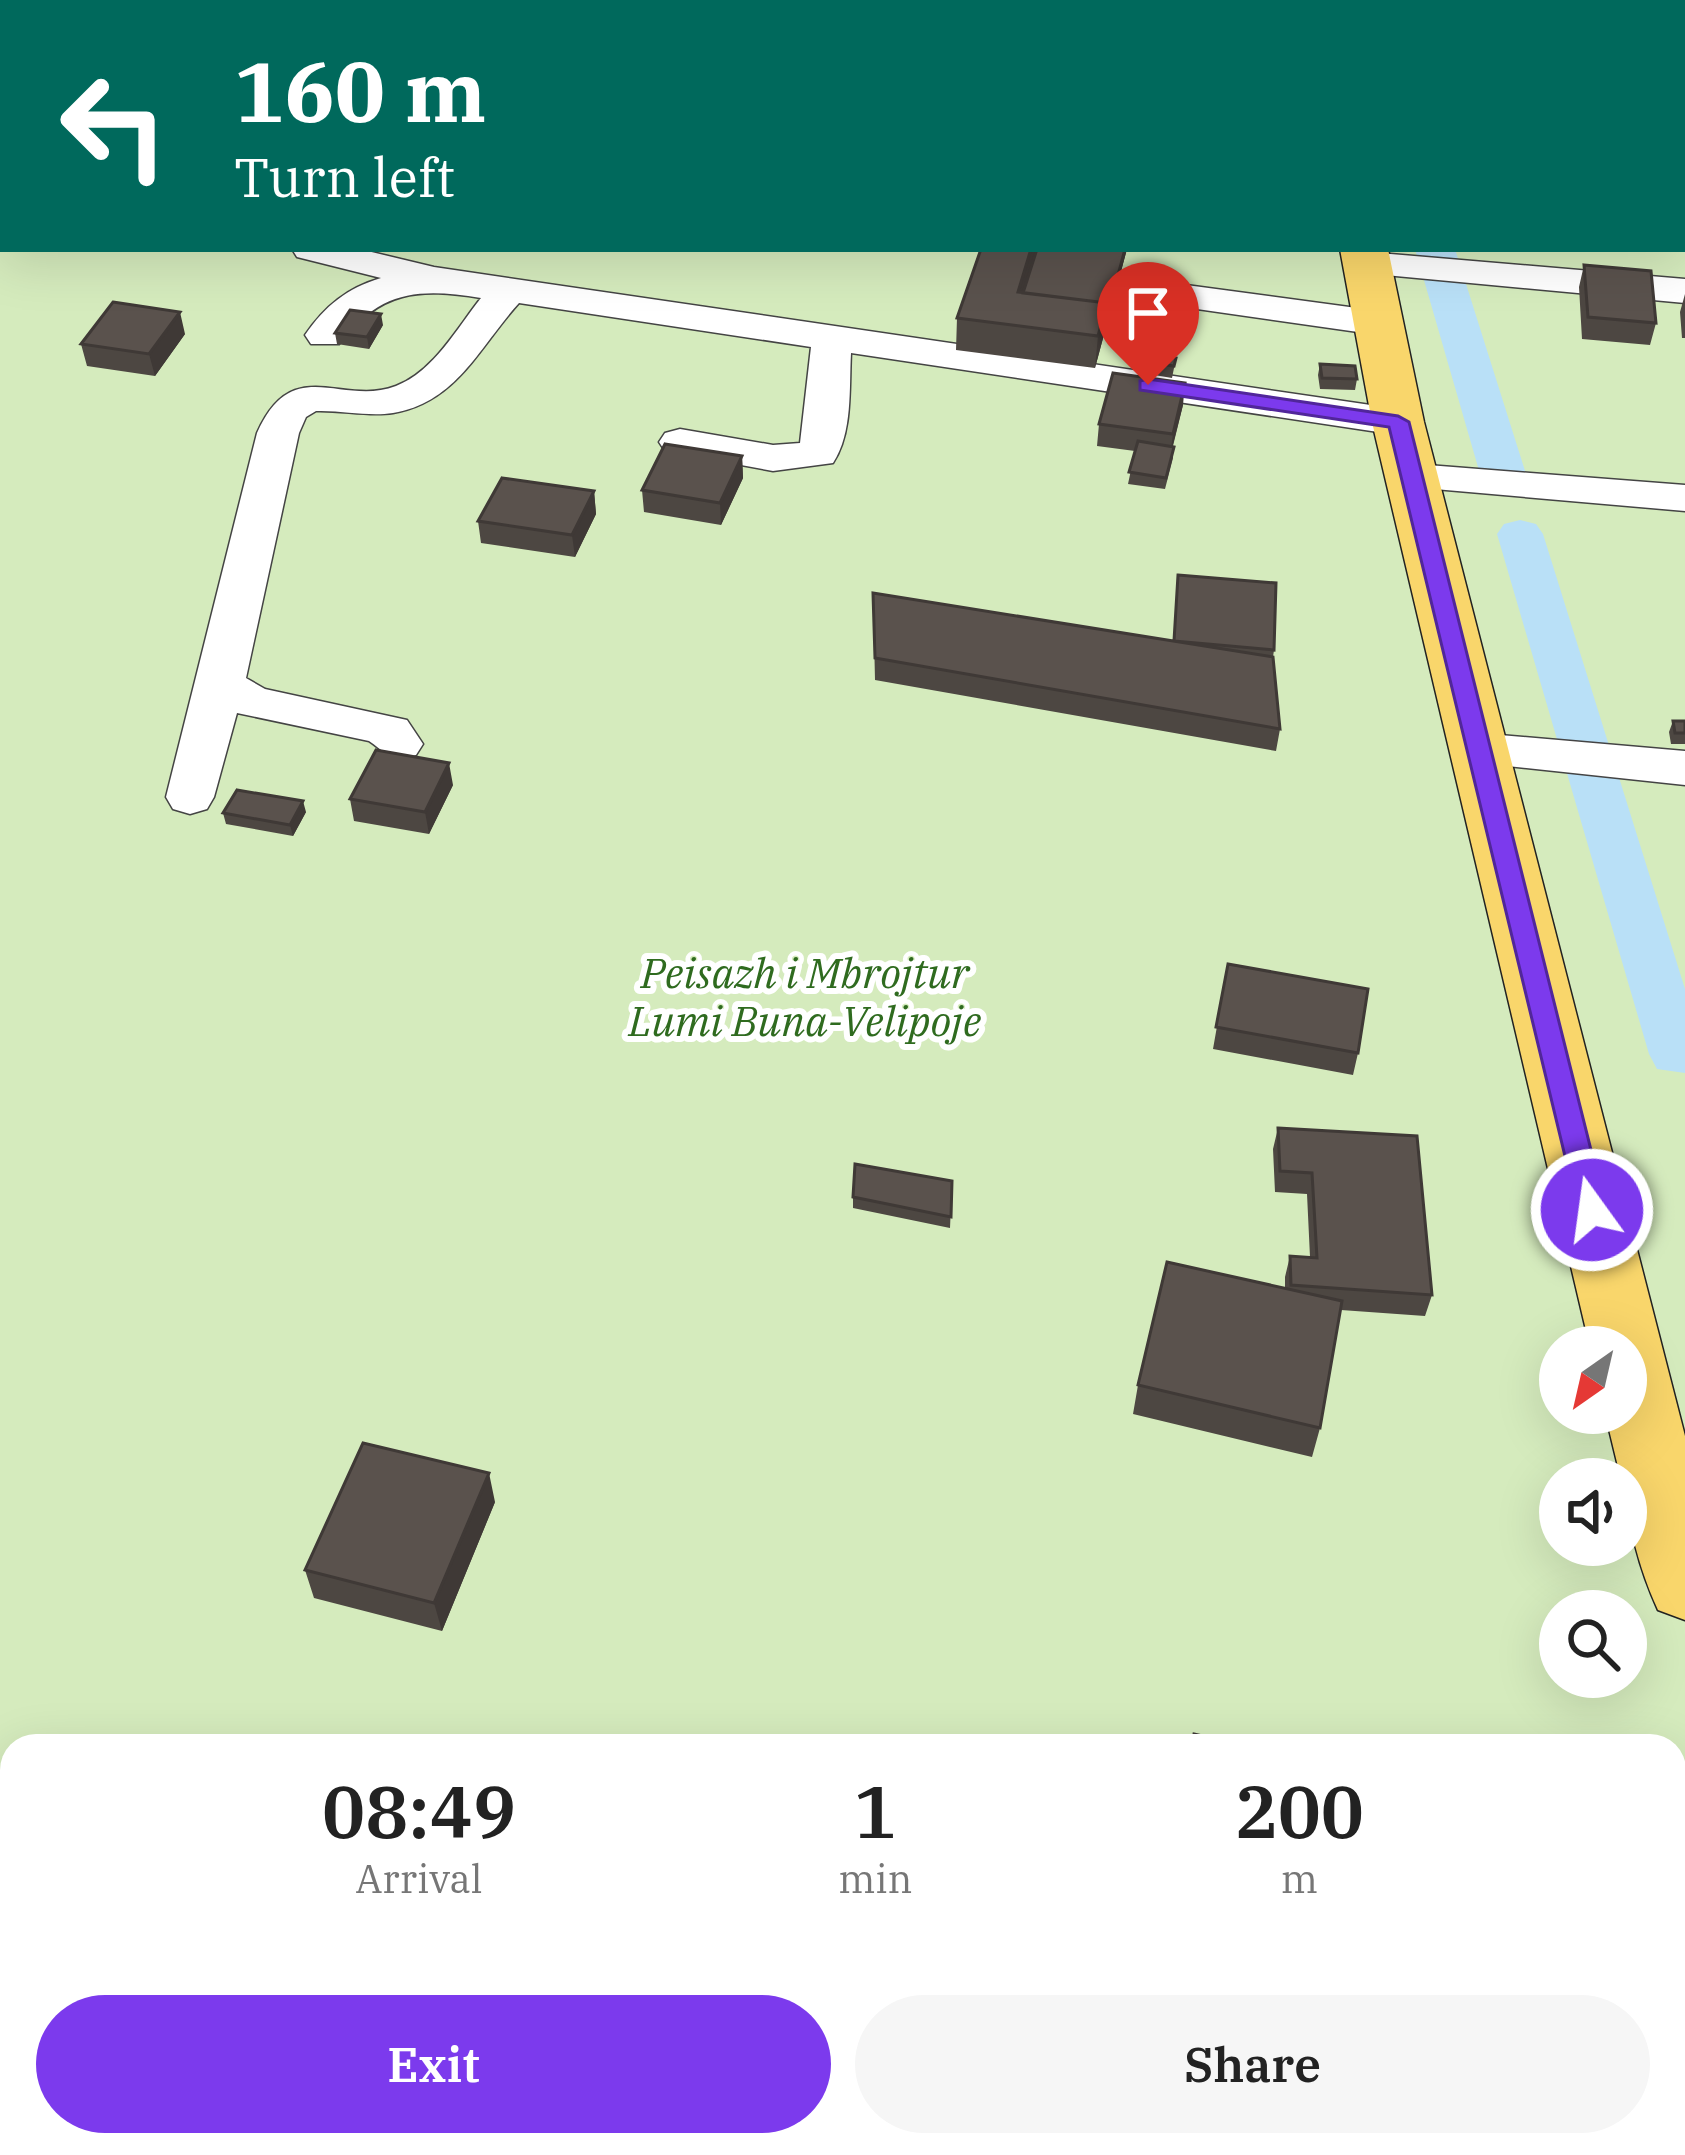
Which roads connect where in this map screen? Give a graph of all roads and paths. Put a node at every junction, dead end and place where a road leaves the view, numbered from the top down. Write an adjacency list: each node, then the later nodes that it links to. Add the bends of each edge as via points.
1 (322, 252): 4 (lane)
2 (1484, 265): 3 (lane); 7 (lane)
3 (1384, 276): 5 (lane); 11 (main road)
4 (434, 279): 6 (lane); 8 (lane, via 365,294)
5 (1134, 290)
6 (509, 291): 9 (lane); 13 (lane, via 446,370 417,392 389,401 303,400 288,410)
7 (1685, 291)
8 (325, 335)
9 (832, 339): 10 (lane, via 818,454 773,458); 11 (lane)
10 (680, 442)
11 (1407, 450): 12 (lane, via 1508,485); 15 (main road)
12 (1685, 498)
13 (221, 684): 14 (lane, via 252,702 390,731); 17 (lane)
14 (399, 744)
15 (1477, 749): 16 (lane); 18 (main road)
16 (1685, 768)
17 (190, 797)
18 (1685, 1586)

